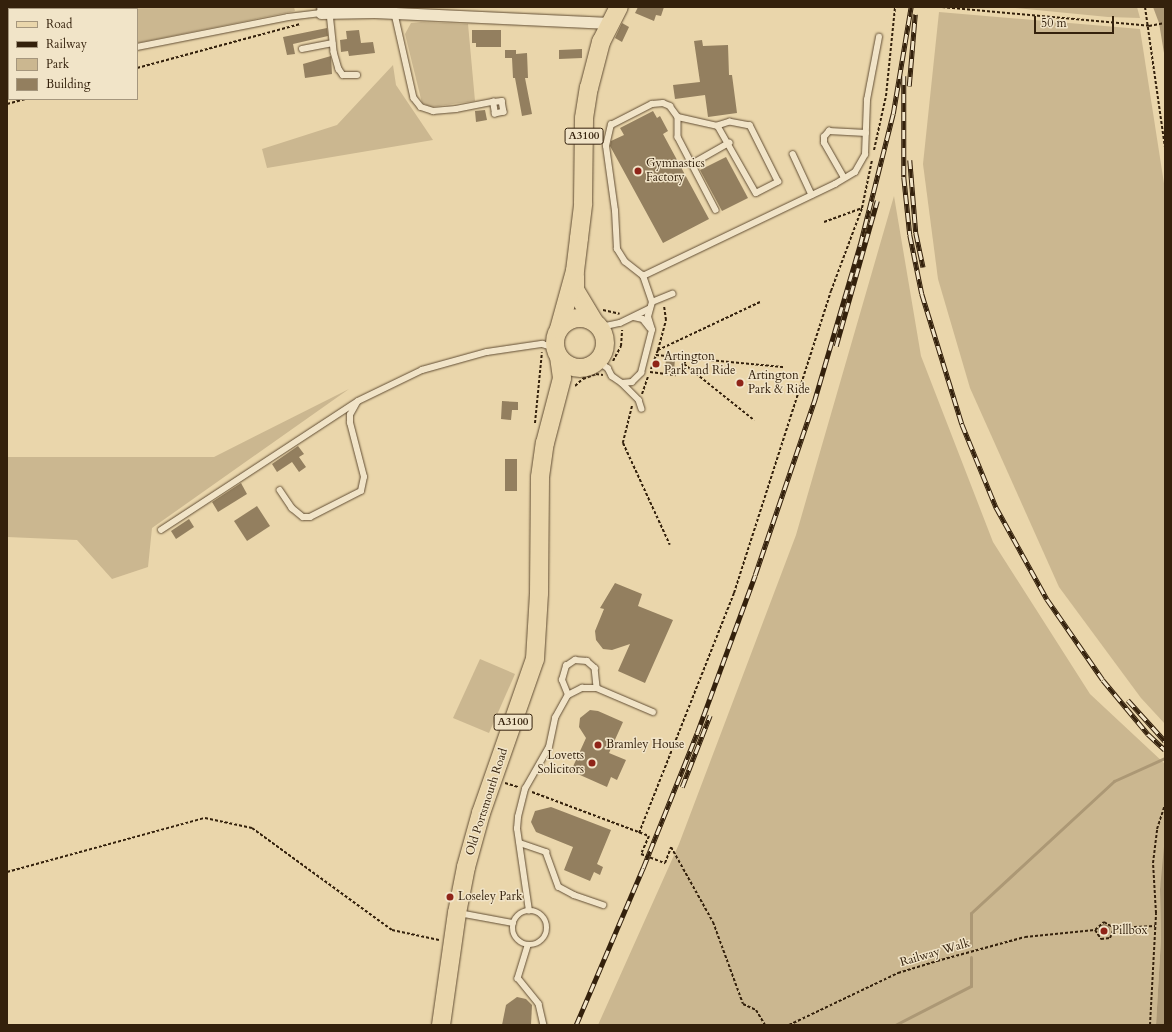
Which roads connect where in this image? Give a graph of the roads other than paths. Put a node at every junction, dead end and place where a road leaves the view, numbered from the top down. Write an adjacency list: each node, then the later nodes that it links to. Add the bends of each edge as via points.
1 (619, 7): 5 (main road, A3100)
2 (324, 11): 4 (street); 7 (lane); 8 (lane)
3 (441, 11): 4 (street); 5 (street)
4 (395, 14): 11 (lane, via 414,98 421,107 433,111)
5 (610, 23): 21 (main road, A3100, via 594,62 584,118 583,203)
6 (879, 37): 14 (lane, via 867,100)
7 (332, 44): 9 (lane); 10 (lane, via 343,75)
8 (138, 47)
9 (302, 49)
10 (357, 75)
11 (493, 102)
12 (678, 117): 13 (lane); 17 (lane, via 678,137); 22 (lane, via 670,106 663,103 652,104 611,125 606,146 618,249 625,262)
13 (718, 126): 15 (lane); 15 (lane, via 730,122 750,126 778,182 756,194)
14 (866, 133): 18 (lane, via 865,155 855,172); 18 (lane, via 829,131 824,137 824,143)
15 (729, 144): 17 (lane)
16 (793, 154): 19 (lane)
17 (692, 164): 20 (lane)
18 (844, 178): 19 (lane)
19 (812, 195): 22 (lane)
20 (716, 210)
21 (574, 271): 27 (main road, A3100, via 575,290); 28 (main road, A3100)
22 (643, 276): 24 (lane)
23 (672, 294): 24 (lane)
24 (652, 302): 25 (lane)
25 (649, 309): 26 (lane); 29 (lane, via 648,317)
26 (634, 317): 27 (lane, via 620,323); 29 (lane, via 643,319)
27 (598, 320): 28 (main road, via 575,318); 31 (main road, via 605,338 605,348)
28 (559, 329): 30 (main road)
29 (652, 330): 32 (lane, via 641,373 632,382)
30 (557, 352): 31 (main road, via 566,364); 33 (lane, via 542,344 487,352 422,370); 35 (main road, Old Portsmouth Road / A3100, via 562,378)
31 (596, 367): 32 (lane); 35 (main road, Old Portsmouth Road / A3100, via 571,384)
32 (622, 383): 34 (lane, via 639,400)
33 (358, 401): 36 (lane, via 350,415 350,423 364,477 361,491 310,517 303,517 292,508); 37 (lane)
34 (642, 409)
35 (553, 415): 44 (main road, Old Portsmouth Road / A3100, via 545,442 540,477 539,601 535,659 493,779 466,867)
36 (280, 490)
37 (161, 530)
38 (597, 688): 39 (lane, via 582,688); 39 (lane, via 595,668 587,661 575,660 566,666 562,680); 40 (lane)
39 (568, 695): 41 (lane, via 555,718 549,747 524,789 518,817)
40 (653, 712)
41 (520, 843): 42 (lane, via 546,852 559,887); 43 (lane)
42 (603, 905)
43 (529, 911): 45 (lane, via 520,913); 46 (lane, via 543,916 547,929 543,940)
44 (457, 913): 45 (lane); 47 (main road, Old Portsmouth Road / A3100)
45 (513, 924): 46 (lane, via 515,938)
46 (528, 946): 48 (lane, via 518,978 539,1004)
47 (441, 1025)
48 (544, 1025)

